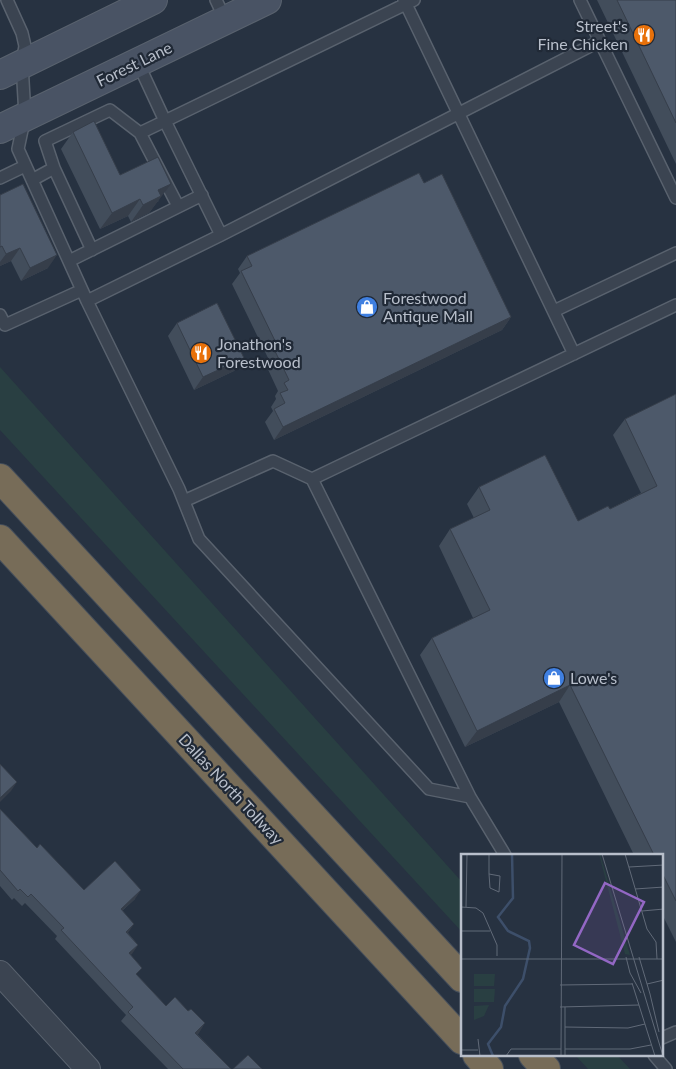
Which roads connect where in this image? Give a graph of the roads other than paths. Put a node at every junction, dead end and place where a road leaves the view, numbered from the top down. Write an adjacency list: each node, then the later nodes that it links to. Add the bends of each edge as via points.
1 (7, 0): 9 (lane, via 25,46)
2 (154, 0): 9 (main road)
3 (267, 0): 6 (main road, Forest Lane)
4 (580, 0): 7 (lane)
5 (408, 1): 10 (lane); 12 (lane)
6 (221, 10): 8 (main road, Forest Lane)
7 (600, 41): 10 (lane); 20 (lane)
8 (138, 63): 11 (main road, Forest Lane); 12 (lane)
9 (11, 69): 11 (lane)
10 (459, 114): 22 (lane); 29 (lane)
11 (25, 116): 13 (main road, Forest Lane); 15 (lane, via 18,149)
12 (165, 121): 14 (lane); 19 (lane)
13 (0, 128)
14 (140, 134): 16 (lane, via 110,110 45,141); 21 (lane)
15 (25, 166): 17 (lane); 18 (lane)
16 (54, 168): 18 (lane); 23 (lane)
17 (0, 178)
18 (32, 180): 25 (lane)
19 (202, 195): 21 (lane); 22 (lane)
20 (676, 198)
21 (178, 206): 23 (lane)
22 (221, 235): 27 (lane)
23 (92, 250): 25 (lane)
24 (676, 253): 29 (lane)
25 (69, 261): 26 (lane)
26 (82, 290): 27 (lane); 30 (lane, via 5,325)
27 (87, 301): 34 (lane)
28 (676, 305): 31 (lane)
29 (554, 311): 31 (lane)
30 (0, 315)
31 (574, 354): 33 (lane)
32 (0, 478): 39 (highway)
33 (312, 479): 34 (lane, via 273,461); 36 (lane)
34 (184, 501): 36 (lane, via 199,539 429,790)
35 (0, 539): 42 (highway, Dallas North Tollway)
36 (470, 797): 37 (lane)
37 (504, 854)
38 (0, 972): 46 (street)
39 (461, 977)
40 (676, 1032): 41 (lane)
41 (664, 1037)
42 (461, 1039)
43 (478, 1056): 47 (highway)
44 (534, 1056): 48 (highway)
45 (655, 1056): 49 (lane)
46 (83, 1067)
47 (489, 1069)
48 (546, 1069)
49 (666, 1069)

